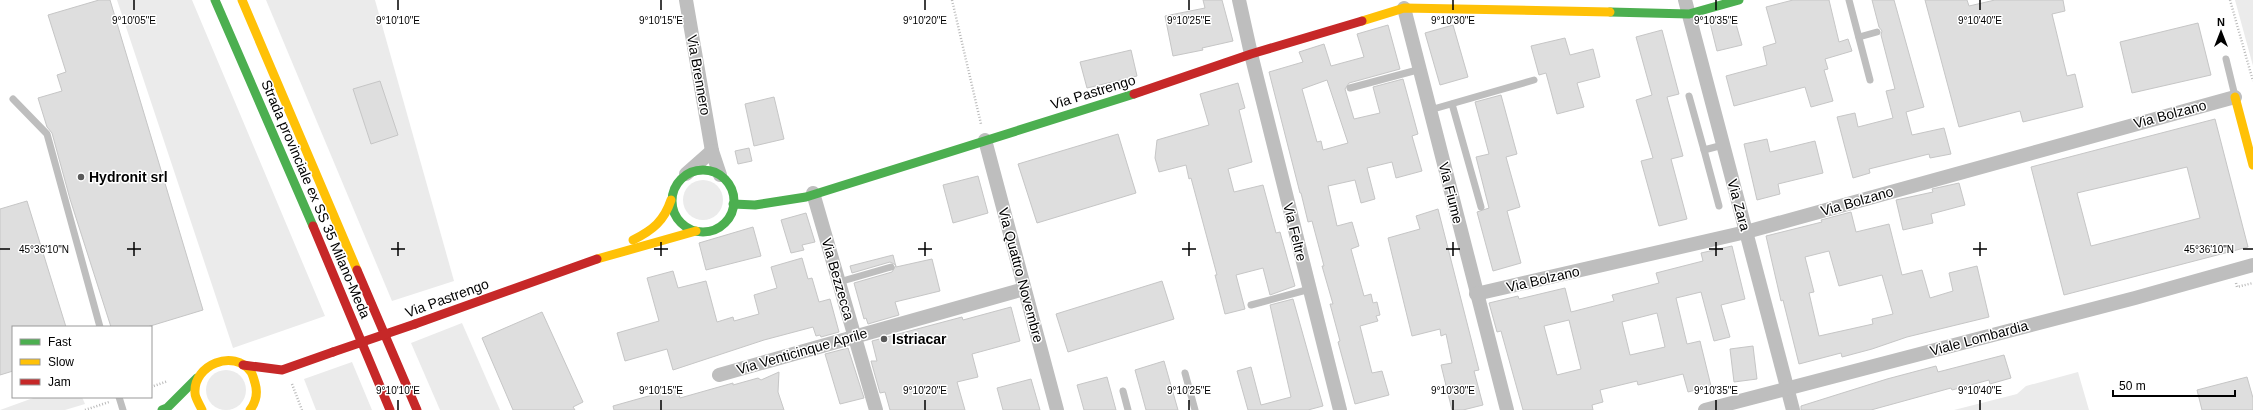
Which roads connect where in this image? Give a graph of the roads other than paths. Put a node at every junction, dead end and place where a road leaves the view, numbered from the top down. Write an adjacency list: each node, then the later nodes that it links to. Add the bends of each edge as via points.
1 (215, 0): 64 (main road, Strada provinciale ex SS 35 Milano-Meda)
2 (242, 0): 65 (main road, Strada provinciale ex SS 35 Milano-Meda)
3 (686, 0): 28 (street, Via Brennero)
4 (1239, 0): 14 (street, Via Feltre)
5 (1503, 0): 10 (lane)
6 (1685, 0): 11 (street, Via Zara)
7 (1739, 0): 11 (main road, Via Pastrengo)
8 (1849, 0): 13 (lane)
9 (1403, 4): 10 (main road, Via Pastrengo); 14 (main road, Via Pastrengo); 16 (street, Via Fiume)
10 (1506, 10): 11 (main road, Via Pastrengo)
11 (1689, 14): 26 (street, Via Zara)
12 (1876, 32): 13 (lane)
13 (1858, 37): 18 (lane)
14 (1251, 54): 25 (main road, Via Pastrengo, via 1167,84); 46 (street, Via Feltre)
15 (2226, 59): 21 (lane)
16 (1421, 69): 19 (lane); 24 (street, Via Fiume)
17 (1534, 80): 23 (lane)
18 (1870, 80)
19 (1350, 88)
20 (1688, 96): 27 (lane)
21 (2236, 96): 29 (main road); 40 (street, Via Bolzano)
22 (13, 99): 49 (lane, via 47,134)
23 (1452, 104): 24 (lane); 37 (lane)
24 (1430, 110): 47 (street, Via Fiume)
25 (985, 140): 32 (main road, Via Pastrengo); 45 (street, Via Quattro Novembre)
26 (1723, 145): 27 (lane); 40 (street, Via Zara)
27 (1704, 150): 36 (lane)
28 (712, 151): 30 (street); 31 (street, Via Brennero)
29 (2253, 164)
30 (686, 174): 31 (main road, via 703,170); 33 (main road, via 674,188)
31 (720, 175): 35 (main road, via 732,191)
32 (813, 193): 34 (main road, Via Pastrengo); 44 (street, Via Bezzecca)
33 (671, 200): 39 (main road, via 676,218 686,228); 41 (main road, Via Pastrengo, via 666,217 654,230 630,242)
34 (789, 200): 35 (main road, Via Pastrengo, via 755,205); 38 (main road, Via Pastrengo)
35 (734, 204): 38 (main road)
36 (1719, 206)
37 (1481, 207)
38 (723, 224): 39 (main road, via 715,229)
39 (696, 231): 41 (main road, Via Pastrengo)
40 (1746, 232): 47 (street, Via Bolzano); 56 (street, Via Zara)
41 (621, 251): 52 (main road, Via Pastrengo, bridge)
42 (2253, 265): 56 (street, Viale Lombardia)
43 (890, 267): 44 (lane)
44 (839, 282): 50 (street, Via Bezzecca)
45 (1024, 289): 50 (street, Via Venticinque Aprile); 67 (street, Via Quattro Novembre)
46 (1310, 289): 48 (lane); 70 (street, Via Feltre)
47 (1476, 294): 71 (street, Via Fiume)
48 (1251, 305)
49 (100, 326)
50 (855, 336): 54 (street, Via Venticinque Aprile); 66 (street, Via Bezzecca)
51 (243, 365): 52 (main road, Via Pastrengo); 55 (main road, Via Pastrengo, via 222,360 212,363); 59 (main road, via 249,370 256,384)
52 (282, 370): 59 (main road, Via Pastrengo)
53 (1184, 373): 69 (lane)
54 (719, 375)
55 (197, 378): 61 (main road); 62 (main road, via 195,396)
56 (1787, 388): 72 (street, Viale Lombardia); 73 (street, Via Zara)
57 (1123, 391): 68 (lane)
58 (119, 398): 60 (lane)
59 (256, 399): 63 (main road, Via Pastrengo)
60 (123, 410)
61 (168, 410)
62 (202, 410)
63 (250, 410)
64 (390, 410)
65 (417, 410)
66 (876, 410)
67 (1057, 410)
68 (1128, 410)
69 (1195, 410)
70 (1340, 410)
71 (1507, 410)
72 (1705, 410)
73 (1793, 410)

